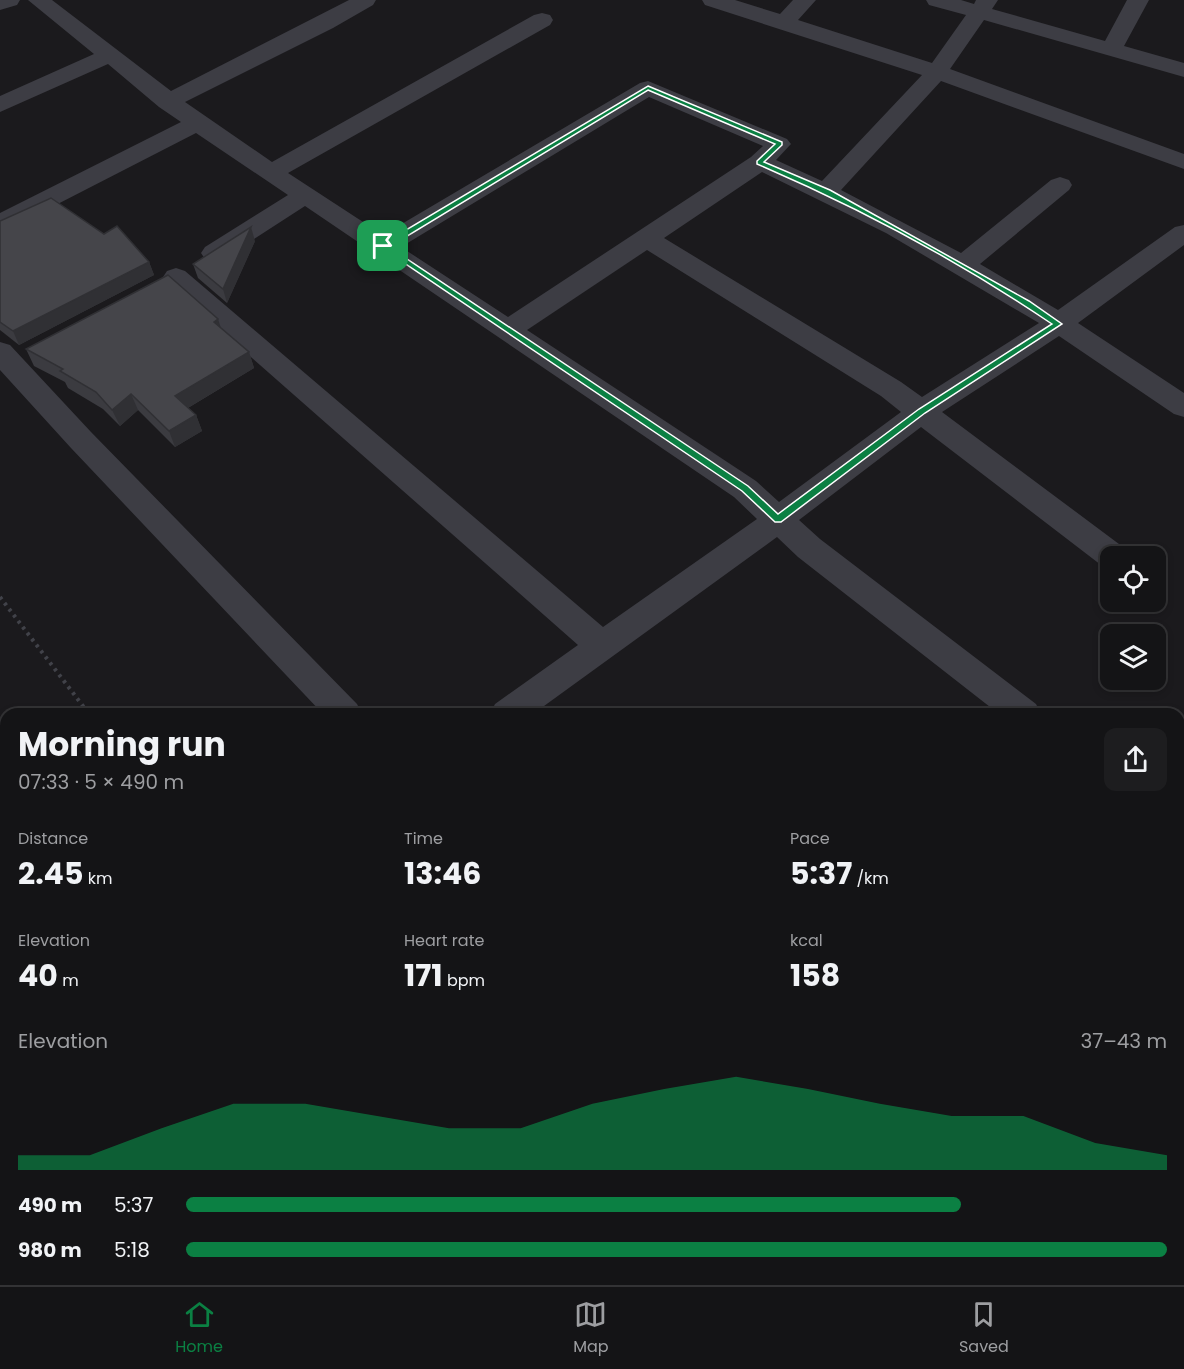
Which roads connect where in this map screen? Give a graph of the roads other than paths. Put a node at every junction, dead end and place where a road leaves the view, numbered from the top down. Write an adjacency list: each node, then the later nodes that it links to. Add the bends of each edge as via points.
1 (9, 0): 8 (street)
2 (39, 0): 13 (street)
3 (365, 0): 16 (street)
4 (712, 0): 11 (street)
5 (805, 0): 11 (street)
6 (937, 0): 9 (street)
7 (1138, 0): 12 (street)
8 (0, 4)
9 (983, 6): 12 (street); 15 (street)
10 (542, 20): 21 (street)
11 (784, 23): 15 (street)
12 (1111, 49): 14 (street)
13 (110, 55): 16 (street); 17 (street)
14 (1184, 70)
15 (937, 72): 20 (street); 23 (street)
16 (167, 102): 18 (street)
17 (0, 105)
18 (197, 123): 21 (street); 25 (street)
19 (760, 162): 23 (street); 27 (street); 28 (street, via 779,144 648,88)
20 (1184, 162)
21 (270, 173): 24 (street)
22 (1060, 185): 29 (street)
23 (827, 191): 29 (street)
24 (305, 195): 28 (street); 37 (street, via 165,282)
25 (0, 223)
26 (1184, 233): 30 (street)
27 (648, 238): 31 (street); 34 (street)
28 (383, 246): 31 (street)
29 (962, 266): 30 (street)
30 (1058, 324): 33 (street); 34 (street)
31 (508, 330): 35 (street, via 745,489)
32 (15, 356): 38 (street, via 81,440)
33 (1184, 407)
34 (922, 411): 35 (street); 36 (street)
35 (778, 520): 37 (street); 40 (street)
36 (1100, 547)
37 (602, 646): 39 (street)
38 (339, 708)
39 (515, 708)
40 (1016, 708)

